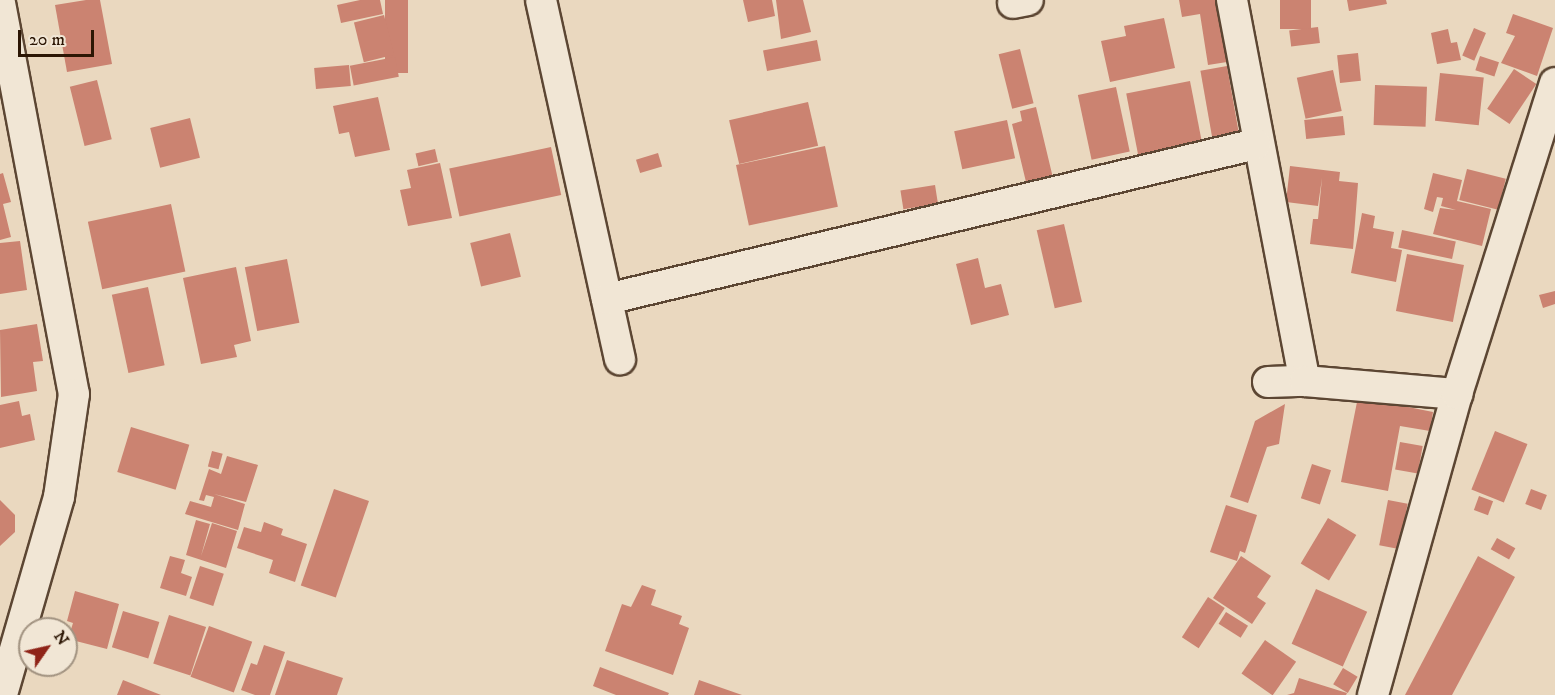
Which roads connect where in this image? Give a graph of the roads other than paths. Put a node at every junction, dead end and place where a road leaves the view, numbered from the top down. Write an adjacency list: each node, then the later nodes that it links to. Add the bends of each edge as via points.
1 (541, 0): 6 (street)
2 (1232, 0): 5 (street)
3 (0, 3): 11 (street, via 74,394 59,497)
4 (1555, 83): 10 (street)
5 (1256, 144): 6 (street); 8 (street)
6 (607, 299): 7 (street)
7 (620, 360)
8 (1305, 381): 9 (street); 10 (street)
9 (1268, 382)
10 (1457, 394): 12 (street)
11 (2, 695)
12 (1373, 695)

